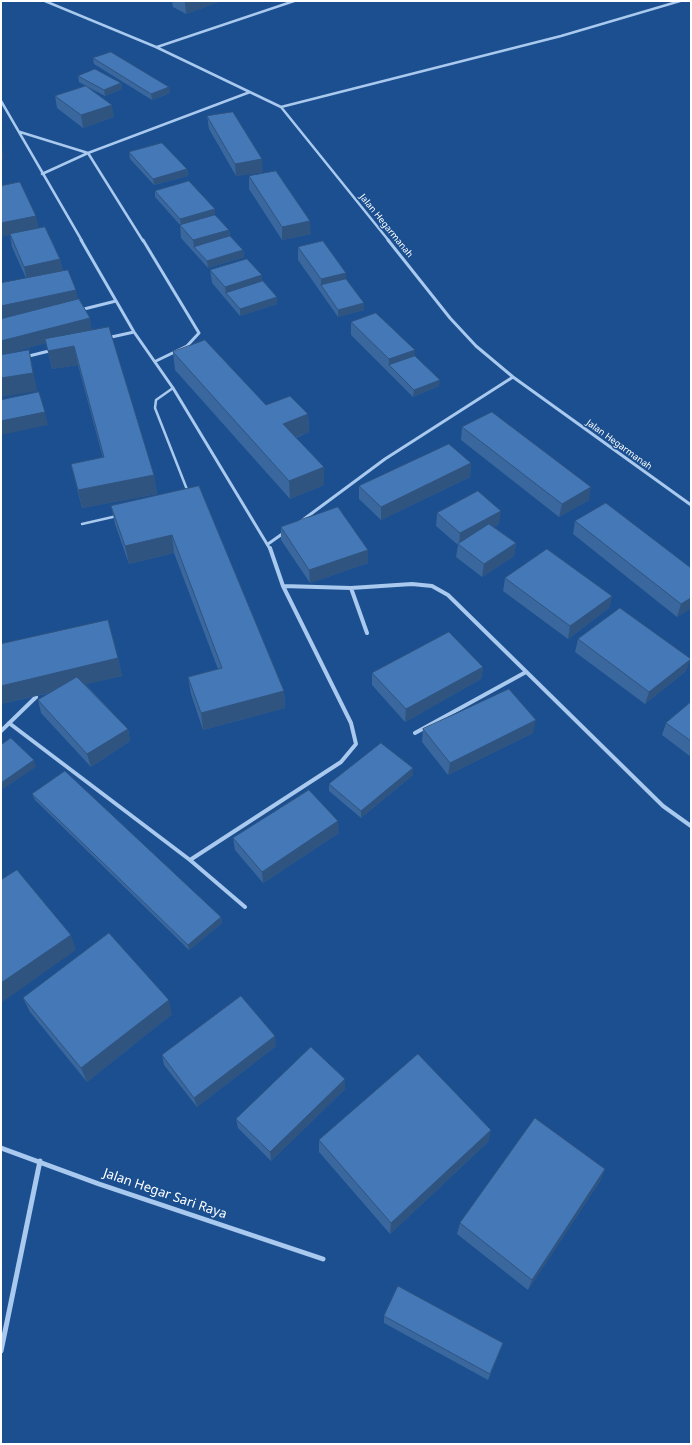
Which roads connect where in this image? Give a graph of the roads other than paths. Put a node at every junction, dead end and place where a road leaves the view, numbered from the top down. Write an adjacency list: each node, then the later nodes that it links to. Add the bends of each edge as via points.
1 (45, 1): 4 (street, Jalan Hegarmanah)
2 (294, 1): 4 (street)
3 (680, 1): 7 (street, via 561,36)
4 (156, 47): 5 (street, Jalan Hegarmanah)
5 (250, 92): 7 (street, Jalan Hegarmanah); 9 (street)
6 (1, 101): 8 (street)
7 (281, 107): 18 (street, Jalan Hegarmanah, via 450,318 476,346)
8 (19, 132): 9 (street); 10 (street)
9 (88, 153): 10 (street); 17 (street, via 198,329 199,333 192,343)
10 (42, 174): 11 (street)
11 (116, 301): 12 (street); 13 (street)
12 (78, 310)
13 (134, 332): 14 (street); 17 (street)
14 (102, 339)
15 (56, 350): 16 (street)
16 (17, 359)
17 (156, 361): 19 (street)
18 (513, 377): 21 (street, Jalan Hegarmanah); 24 (street, via 385,459)
19 (173, 388): 20 (lane, via 156,400 155,408 188,491); 26 (street)
20 (187, 497)
21 (691, 505)
22 (121, 516): 23 (lane)
23 (82, 524)
24 (293, 527)
25 (287, 531): 26 (street)
26 (268, 544): 27 (street)
27 (283, 586): 28 (street); 36 (street, via 352,723 356,744 341,762)
28 (351, 588): 29 (street); 30 (street, via 412,584 432,586 448,596)
29 (367, 633)
30 (526, 672): 34 (street); 35 (street, via 663,806)
31 (36, 697): 32 (street)
32 (9, 723): 33 (street); 36 (street)
33 (1, 731)
34 (415, 733)
35 (691, 826)
36 (190, 860): 37 (street)
37 (245, 907)
38 (1, 1148): 39 (street, Jalan Hegar Sari Raya)
39 (40, 1161): 40 (street, Jalan Hegar Sari Raya, via 99,1184); 41 (street)
40 (323, 1259)
41 (1, 1351)

